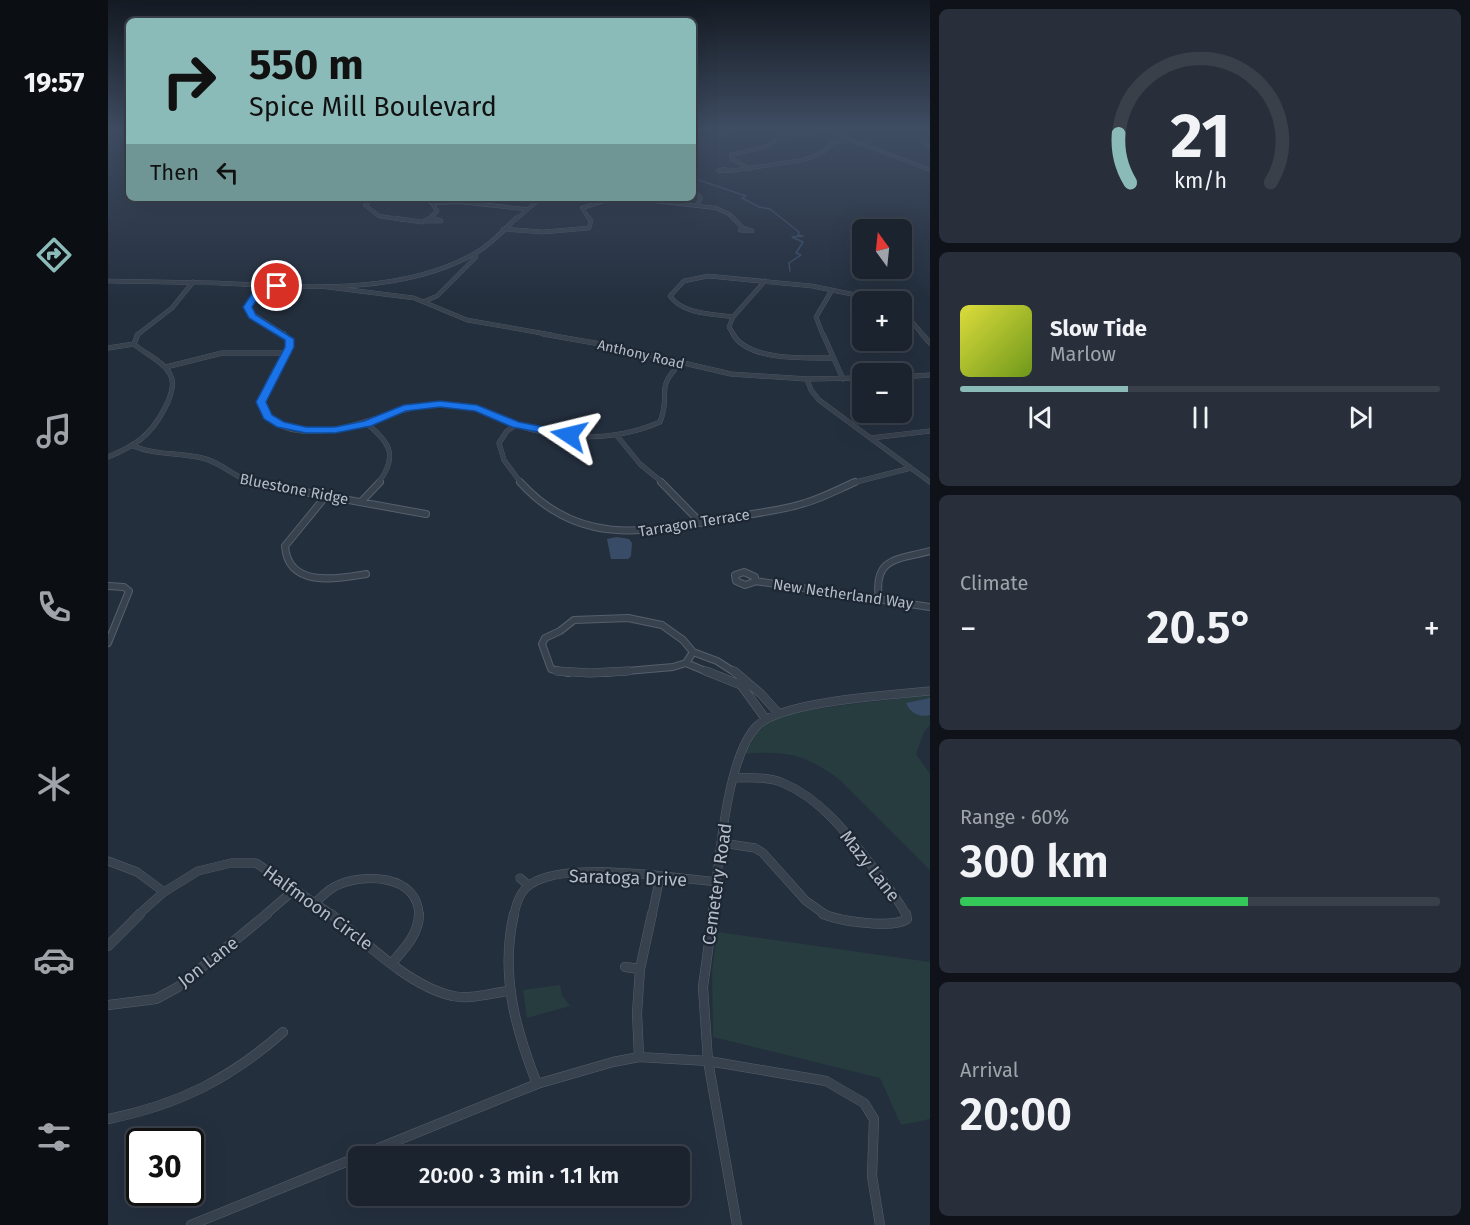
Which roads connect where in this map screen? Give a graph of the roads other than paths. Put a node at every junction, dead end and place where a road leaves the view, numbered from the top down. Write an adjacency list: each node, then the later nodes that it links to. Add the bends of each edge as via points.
1 (696, 192): 8 (street, via 701,198)
2 (368, 201): 11 (street, via 365,205 379,216)
3 (427, 201): 7 (street)
4 (536, 201): 9 (street)
5 (604, 201): 13 (street, via 582,208 591,221 589,228 543,232)
6 (657, 201): 8 (street)
7 (432, 204): 9 (street, via 460,202); 10 (street, via 437,211)
8 (698, 205): 12 (street, via 729,214)
9 (524, 209): 13 (street)
10 (431, 218): 11 (street); 11 (street, via 441,221)
11 (425, 221)
12 (742, 228)
13 (503, 229): 14 (street)
14 (476, 253): 19 (street, via 412,275); 22 (street, via 437,296)
15 (108, 281): 17 (street)
16 (765, 281): 20 (street); 23 (street); 23 (street, via 696,277 684,281 670,296 672,302 684,307)
17 (193, 282): 18 (street); 26 (street, via 172,308 138,334)
18 (261, 285): 19 (street); 28 (street, via 248,311 288,337)
19 (319, 286): 22 (street, Anthony Road)
20 (831, 290): 21 (street); 29 (street, via 816,317)
21 (852, 294)
22 (425, 301): 30 (street, Anthony Road, via 467,320)
23 (733, 317): 29 (street, via 729,327 733,336 758,352)
24 (912, 322): 25 (street)
25 (930, 343)
26 (134, 344): 27 (street); 31 (street)
27 (108, 348)
28 (286, 353): 31 (street, via 222,353); 37 (street, via 262,397 261,407 268,417 306,430)
29 (832, 358): 35 (street)
30 (681, 363): 34 (street, Anthony Road, via 741,375); 40 (street, via 663,382 665,409 660,422)
31 (166, 367): 42 (street, via 174,381 173,390 153,429)
32 (930, 375): 33 (street)
33 (912, 376)
34 (807, 379): 35 (street, Anthony Road); 41 (street, via 815,396)
35 (843, 379): 36 (street, Anthony Road)
36 (852, 379)
37 (367, 424): 38 (street, via 404,408 440,404 477,408); 47 (street, via 386,440 392,459)
38 (516, 425): 40 (street, via 570,436); 49 (street, Tarragon Terrace, via 499,442 501,455 537,501 559,516 583,526 636,533)
39 (930, 431): 41 (street)
40 (618, 436): 49 (street, via 640,464)
41 (871, 438): 44 (street)
42 (133, 446): 43 (street); 46 (street, Bluestone Ridge, via 156,455 206,459 238,479)
43 (108, 457)
44 (911, 468): 45 (street); 49 (street, Tarragon Terrace, via 859,480 806,503)
45 (930, 482)
46 (326, 496): 47 (street, Bluestone Ridge); 51 (street, via 285,546 287,564 301,574 317,577)
47 (361, 502): 48 (street, Bluestone Ridge)
48 (426, 514)
49 (701, 523)
50 (930, 551): 54 (street, via 892,561 881,568)
51 (366, 574)
52 (755, 581): 54 (street, New Netherland Way)
53 (108, 586): 56 (street, via 129,591)
54 (879, 599): 55 (street, New Netherland Way)
55 (930, 606)
56 (108, 643)
57 (693, 652): 58 (street); 58 (street, via 657,622 639,618 574,620 542,644 551,669 561,673); 60 (street, via 753,685)
58 (686, 663): 61 (street, via 741,685)
59 (930, 691): 60 (street, Cemetery Road)
60 (778, 713): 61 (street, Cemetery Road)
61 (765, 718): 62 (street, Cemetery Road, via 744,744)
62 (734, 778): 63 (street, Cemetery Road); 63 (street, Mazy Lane, via 782,782 817,803 897,899 907,919 901,924 890,924 837,919 820,913 763,853)
63 (722, 843): 67 (street, Cemetery Road)
64 (108, 861): 70 (street, via 137,872)
65 (660, 877): 67 (street, Saratoga Drive); 68 (street, Saratoga Drive, via 565,874); 75 (street)
66 (520, 878): 68 (street)
67 (717, 882): 80 (street, Cemetery Road, via 703,987)
68 (528, 885): 76 (street, via 513,913)
69 (294, 890): 70 (street, Halfmoon Circle, via 265,867 244,862 198,871); 71 (street, Halfmoon Circle); 77 (street, Jon Lane, via 178,987 156,999)
70 (164, 892): 72 (street, Halfmoon Circle)
71 (316, 903): 73 (street, Halfmoon Circle); 73 (street, via 337,885 362,879 378,878 411,889 417,898 419,919 412,938)
72 (108, 946)
73 (392, 963): 76 (street, Halfmoon Circle, via 429,988 453,996)
74 (626, 967): 75 (street)
75 (640, 969): 79 (street)
76 (508, 991): 81 (street, via 518,1034)
77 (108, 1005)
78 (283, 1032): 82 (street, via 253,1058 210,1085)
79 (639, 1057): 80 (street); 81 (street)
80 (708, 1061): 86 (street, Cemetery Road); 87 (street, via 826,1082 842,1089 871,1112 874,1201)
81 (537, 1084): 83 (street)
82 (108, 1119)
83 (386, 1146)
84 (348, 1161): 85 (street)
85 (191, 1225)
86 (737, 1225)
87 (880, 1225)

